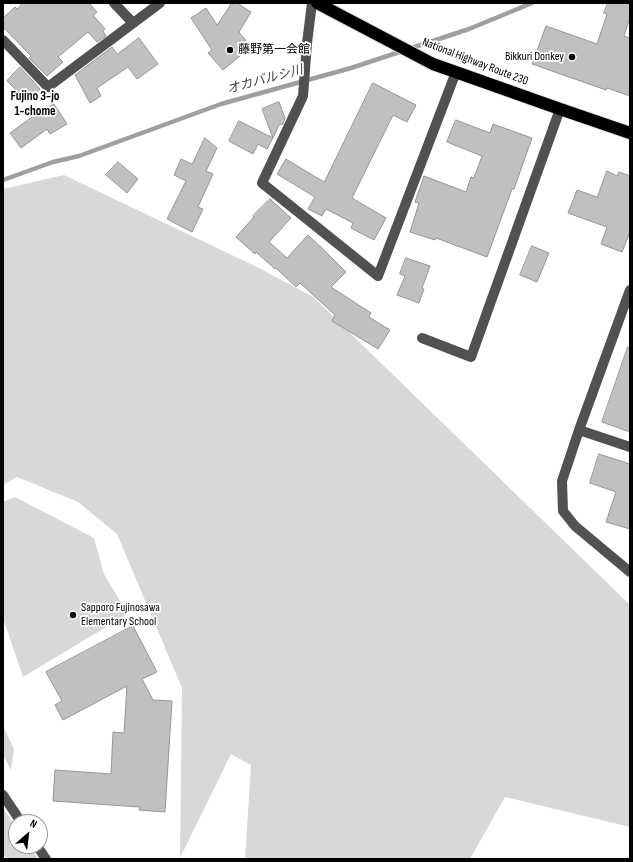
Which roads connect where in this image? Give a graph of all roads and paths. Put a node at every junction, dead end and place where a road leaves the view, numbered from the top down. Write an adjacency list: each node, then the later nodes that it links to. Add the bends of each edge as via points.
1 (114, 3): 5 (street)
2 (160, 3): 5 (street)
3 (312, 3): 7 (street, via 303,96 262,184 378,276)
4 (317, 3): 7 (highway, National Highway Route 230, via 433,64)
5 (133, 23): 6 (street, via 48,87)
6 (3, 40)
7 (456, 72): 8 (highway, National Highway Route 230)
8 (560, 109): 9 (highway, National Highway Route 230); 11 (street, via 471,357)
9 (630, 133)
10 (630, 290): 12 (street)
11 (422, 338)
12 (579, 430): 13 (street); 14 (street, via 562,481 563,511 575,526)
13 (630, 447)
14 (630, 572)
15 (3, 795): 16 (street)
16 (16, 814)

